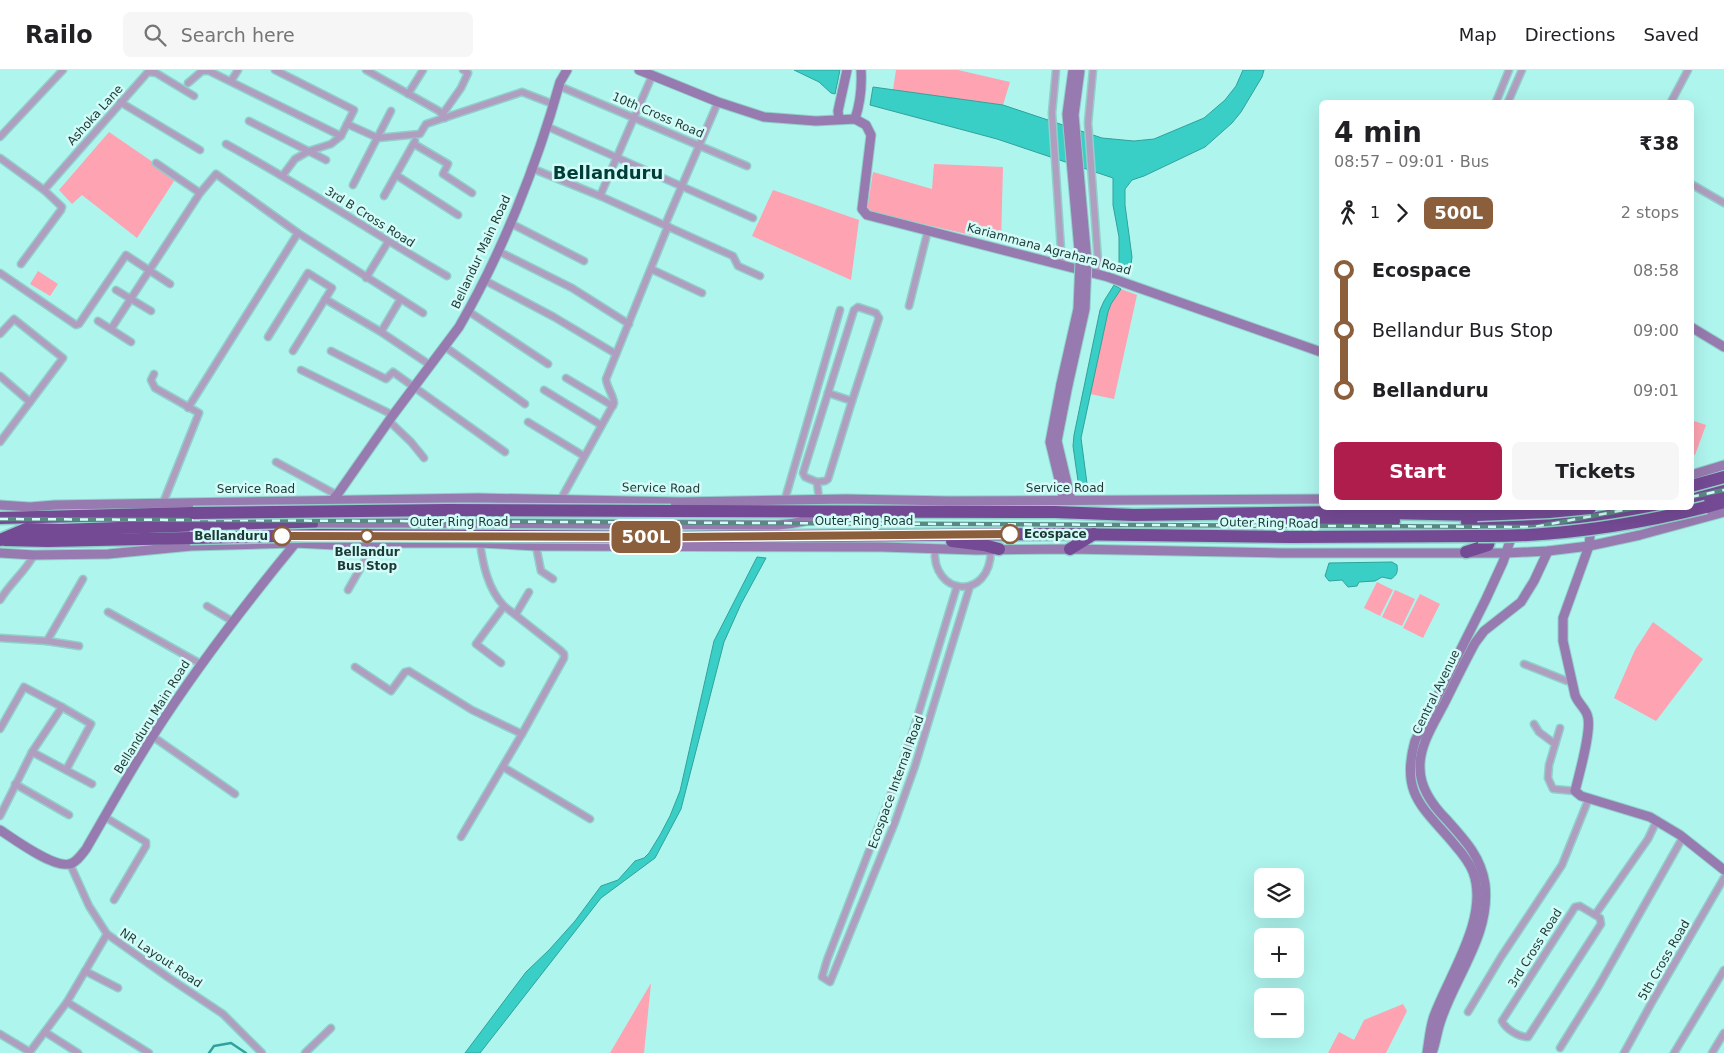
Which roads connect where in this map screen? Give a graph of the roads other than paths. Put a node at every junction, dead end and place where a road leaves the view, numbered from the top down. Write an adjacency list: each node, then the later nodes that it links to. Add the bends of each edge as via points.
1 (63, 70): 42 (street)
2 (238, 70): 21 (street)
3 (275, 70): 38 (street, via 354,110)
4 (366, 70): 24 (street)
5 (423, 70): 24 (street)
6 (463, 70): 35 (street, via 468,72)
7 (560, 70): 23 (street)
8 (567, 70): 23 (street, Bellandur Main Road)
9 (639, 70): 20 (street)
10 (847, 70): 34 (street)
11 (1056, 70): 76 (street, via 1052,113)
12 (1073, 70): 116 (street, bridge, via 1067,114 1080,261 1078,309)
13 (1080, 70): 116 (street, bridge, via 1074,115 1087,261 1086,310)
14 (1093, 70): 82 (street, via 1088,123)
15 (1509, 70): 26 (street)
16 (1522, 70): 27 (street)
17 (1688, 70): 28 (street)
18 (149, 71): 25 (street, Ashoka Lane); 29 (street, Ashoka Lane)
19 (861, 74): 33 (street)
20 (652, 76): 30 (street); 36 (street)
21 (231, 81): 22 (street, via 202,71); 41 (street)
22 (188, 83)
23 (559, 84): 31 (street, Bellandur Main Road); 36 (street, 10th Cross Road)
24 (408, 94): 35 (street)
25 (194, 96)
26 (1497, 100)
27 (1509, 100)
28 (1672, 100)
29 (120, 102): 47 (street); 60 (street, Ashoka Lane)
30 (718, 102): 34 (street, via 764,117 816,121); 46 (street)
31 (553, 104): 35 (street, via 522,92); 39 (street, Bellandur Main Road)
32 (391, 110): 43 (street)
33 (856, 114): 34 (street); 70 (street, Kariammana Agrahara Road, via 871,135 862,209 867,215)
34 (838, 115)
35 (443, 116): 40 (street, via 426,124)
36 (633, 117): 46 (street, 10th Cross Road); 49 (street)
37 (248, 120): 48 (street)
38 (348, 124): 41 (street); 43 (street)
39 (546, 126): 49 (street); 54 (street, Bellandur Main Road)
40 (420, 134): 43 (street); 45 (street)
41 (340, 136): 48 (street, via 331,144)
42 (0, 137)
43 (378, 138): 57 (street)
44 (226, 144): 55 (street, 3rd B Cross Road)
45 (414, 144): 56 (street); 61 (street, via 448,164 443,174)
46 (699, 145): 53 (street, 10th Cross Road); 59 (street)
47 (200, 150)
48 (309, 151): 51 (street); 55 (street, via 295,159)
49 (618, 157): 59 (street); 64 (street)
50 (0, 158): 60 (street)
51 (326, 160)
52 (156, 163): 62 (street)
53 (747, 166)
54 (531, 168): 64 (street); 68 (street, Bellandur Main Road)
55 (283, 175): 72 (street, 3rd B Cross Road)
56 (396, 175): 63 (street); 66 (street)
57 (353, 186)
58 (1694, 186): 65 (street)
59 (683, 187): 67 (street); 69 (street)
60 (44, 190): 75 (street, via 60,203 61,210)
61 (472, 193)
62 (200, 194): 71 (street, via 216,174); 77 (street)
63 (384, 196)
64 (600, 196): 69 (street)
65 (1724, 203)
66 (458, 215)
67 (753, 218)
68 (510, 223): 73 (street, Bellandur Main Road); 74 (street)
69 (667, 225): 78 (street); 81 (street, via 733,256 738,266)
70 (928, 230): 76 (street, Kariammana Agrahara Road); 91 (street)
71 (298, 233): 83 (street); 124 (street)
72 (388, 242): 80 (street, 3rd B Cross Road); 83 (street)
73 (498, 251): 84 (street, Bellandur Main Road); 97 (street, via 572,288)
74 (584, 261)
75 (21, 264)
76 (1062, 265): 82 (street, Kariammana Agrahara Road)
77 (150, 269): 79 (street, via 126,254 77,325); 85 (street); 88 (street)
78 (650, 269): 87 (street); 97 (street)
79 (0, 273)
80 (447, 276)
81 (760, 276)
82 (1104, 276): 107 (street, Kariammana Agrahara Road)
83 (366, 278): 90 (street)
84 (484, 280): 94 (street, Bellandur Main Road); 109 (street)
85 (170, 284)
86 (116, 290): 88 (street)
87 (702, 293)
88 (131, 299): 93 (street); 99 (street)
89 (325, 299): 100 (street); 102 (street, via 332,288 308,273); 108 (street)
90 (400, 300): 95 (street); 100 (street)
91 (909, 306)
92 (840, 310): 142 (street)
93 (151, 311)
94 (468, 311): 104 (street, Bellandur Main Road); 110 (street)
95 (423, 313)
96 (98, 321): 99 (street)
97 (629, 324): 109 (street)
98 (1694, 328): 105 (street)
99 (111, 330): 103 (street)
100 (381, 332): 111 (street)
101 (0, 334): 121 (street, via 14,318 63,358)
102 (268, 337)
103 (131, 342)
104 (444, 346): 111 (street, Bellandur Main Road); 122 (street)
105 (1724, 346)
106 (331, 351): 117 (street, via 386,379 392,372)
107 (1319, 351)
108 (293, 352)
109 (616, 354): 123 (street, via 606,379 614,398)
110 (548, 364)
111 (430, 365): 117 (street, Bellandur Main Road)
112 (301, 370): 125 (street)
113 (154, 374): 124 (street, via 151,380 155,388)
114 (0, 376): 121 (street)
115 (566, 378): 123 (street)
116 (1065, 385): 146 (street, via 1057,441)
117 (415, 386): 125 (street, Bellandur Main Road); 129 (street)
118 (544, 390): 127 (street)
119 (828, 394): 120 (street); 120 (street, via 854,310 858,307 876,313 879,318); 136 (street, via 804,473)
120 (852, 401): 136 (street, via 828,479)
121 (30, 402): 128 (street)
122 (525, 404)
123 (613, 406): 127 (street)
124 (188, 408): 148 (street, via 199,413)
125 (391, 418): 131 (street); 139 (street, Bellandur Main Road)
126 (528, 422): 130 (street)
127 (601, 425): 130 (street)
128 (0, 442)
129 (505, 452)
130 (584, 456): 141 (street)
131 (424, 458)
132 (276, 462): 139 (street)
133 (1724, 465): 134 (street)
134 (1694, 474)
135 (1724, 477): 137 (highway)
136 (817, 482): 143 (street)
137 (1694, 485)
138 (1724, 491): 145 (highway)
139 (335, 498): 140 (street, Service Road); 148 (street, Service Road); 166 (street, Bellandur Main Road)
140 (399, 499): 141 (street, Service Road); 164 (street)
141 (561, 499): 142 (street, Service Road, via 681,502)
142 (786, 499): 143 (street, Service Road)
143 (818, 499): 150 (street, Service Road)
144 (1319, 499): 146 (street, Service Road)
145 (1694, 499)
146 (1068, 500): 150 (street, Service Road)
147 (1724, 502): 155 (highway, Outer Ring Road, bridge)
148 (163, 503): 158 (street, Service Road)
149 (0, 505): 158 (street, Service Road)
150 (977, 506): 156 (highway, Outer Ring Road); 160 (highway, Outer Ring Road)
151 (1516, 510): 163 (street, Central Avenue)
152 (1612, 510): 157 (highway)
153 (1680, 510): 165 (street)
154 (1693, 510): 167 (highway, Outer Ring Road, bridge, via 1637,523 1550,535 1291,538)
155 (1694, 510)
156 (830, 511): 158 (highway, Outer Ring Road, bridge); 164 (street, via 808,521 778,525)
157 (1592, 511): 160 (highway, Outer Ring Road, bridge, via 1478,515 1340,512); 163 (highway); 175 (street)
158 (23, 512): 161 (highway, Outer Ring Road)
159 (1724, 512): 165 (street)
160 (1108, 514): 162 (highway, via 1137,522)
161 (0, 518)
162 (1492, 522): 163 (highway); 180 (highway, via 1488,545)
163 (1516, 522): 181 (street, Central Avenue)
164 (384, 523): 166 (street); 173 (street)
165 (1684, 523): 175 (street)
166 (312, 524): 169 (highway, via 26,529); 171 (street, Bellanduru Main Road)
167 (1094, 534): 168 (highway, Outer Ring Road); 178 (highway)
168 (936, 535): 170 (highway, Outer Ring Road); 177 (highway, via 954,542)
169 (0, 540): 170 (highway, Outer Ring Road, bridge, via 319,536)
170 (882, 541): 174 (street); 176 (street)
171 (296, 543): 173 (street); 183 (street); 195 (street, Bellanduru Main Road)
172 (480, 543): 173 (street, via 390,543); 174 (street); 192 (street, via 490,584)
173 (373, 546): 188 (street)
174 (536, 546): 185 (street, via 541,571)
175 (1589, 546): 179 (street); 203 (street, via 1563,618 1563,641)
176 (935, 549): 177 (street); 186 (street, via 935,560 942,576)
177 (995, 549): 178 (street); 187 (street, via 984,576)
178 (1070, 549): 180 (street)
179 (1548, 551): 181 (street); 250 (street, Central Avenue, via 1521,602 1484,631 1475,643 1432,727 1422,754 1420,767 1426,794 1475,853 1485,885 1483,919 1477,941 1440,1021)
180 (1466, 552): 181 (street)
181 (1506, 552): 250 (street, Central Avenue, via 1483,606 1415,741 1410,766 1412,790 1419,804 1461,851 1476,885 1469,939 1434,1017)
182 (0, 553): 183 (street)
183 (34, 555): 190 (street)
184 (83, 579): 197 (street)
185 (553, 579)
186 (957, 586): 187 (street); 214 (street, Ecospace Internal Road)
187 (970, 586): 217 (street, Ecospace Internal Road)
188 (348, 590)
189 (529, 592): 194 (street)
190 (0, 600)
191 (207, 606): 195 (street)
192 (504, 606): 194 (street); 199 (street, via 476,644)
193 (108, 612): 200 (street)
194 (516, 614): 208 (street, via 564,654)
195 (232, 621): 200 (street, Bellanduru Main Road)
196 (0, 638): 197 (street)
197 (47, 641): 198 (street)
198 (78, 646)
199 (501, 663)
200 (201, 664): 209 (street, Bellanduru Main Road)
201 (1524, 664): 203 (street)
202 (355, 667): 208 (street, via 391,691 409,671 472,710)
203 (1572, 681): 218 (street, via 1577,702 1589,720)
204 (62, 707): 207 (street, via 24,687); 211 (street); 213 (street, via 91,724)
205 (1534, 724): 210 (street)
206 (1560, 728): 210 (street)
207 (0, 729)
208 (522, 734): 212 (street)
209 (152, 736): 219 (street); 223 (street, Bellanduru Main Road)
210 (1555, 744): 218 (street, via 1548,778 1553,789)
211 (32, 752): 213 (street); 215 (street)
212 (503, 767): 224 (street); 227 (street)
213 (66, 770): 216 (street)
214 (896, 780): 217 (street); 230 (street, Ecospace Internal Road)
215 (15, 784): 221 (street); 222 (street)
216 (92, 784)
217 (908, 785): 231 (street, Ecospace Internal Road)
218 (1575, 791): 220 (street)
219 (235, 794)
220 (1589, 798): 225 (street); 245 (street, via 1562,865)
221 (0, 815)
222 (69, 815)
223 (105, 817): 229 (street, Bellanduru Main Road, via 86,849); 234 (street, via 146,842)
224 (590, 818)
225 (1657, 820): 228 (street); 235 (street, via 1648,839)
226 (0, 830): 229 (street, via 60,865)
227 (461, 836)
228 (1683, 837): 232 (street); 251 (street)
229 (70, 864): 236 (street, NR Layout Road)
230 (864, 865): 231 (street); 237 (street, Ecospace Internal Road)
231 (876, 870): 238 (street, Ecospace Internal Road)
232 (1724, 870)
233 (1724, 878): 259 (street, 5th Cross Road)
234 (114, 900)
235 (1595, 915): 235 (street, 3rd Cross Road, via 1580,906 1575,907 1503,1024 1518,1035 1528,1037 1602,924)
236 (106, 934): 242 (street); 255 (street, NR Layout Road, via 223,1014)
237 (836, 934): 238 (street); 239 (street, Ecospace Internal Road)
238 (847, 939): 240 (street, Ecospace Internal Road)
239 (827, 960): 240 (street); 240 (street, Ecospace Internal Road, via 822,977 830,982)
240 (836, 964)
241 (1724, 970): 260 (street)
242 (86, 971): 243 (street); 244 (street)
243 (118, 988)
244 (67, 1002): 247 (street); 254 (street)
245 (1468, 1012)
246 (331, 1028): 256 (street)
247 (45, 1032): 252 (street); 253 (street)
248 (1724, 1033): 261 (street)
249 (0, 1034): 252 (street)
250 (1433, 1047): 257 (street, via 1422,1047); 258 (street, Central Avenue)
251 (1560, 1048)
252 (30, 1052)
253 (78, 1053)
254 (149, 1053)
255 (262, 1053)
256 (305, 1053)
257 (1420, 1053)
258 (1427, 1053)
259 (1624, 1053)
260 (1674, 1053)
261 (1712, 1053)

